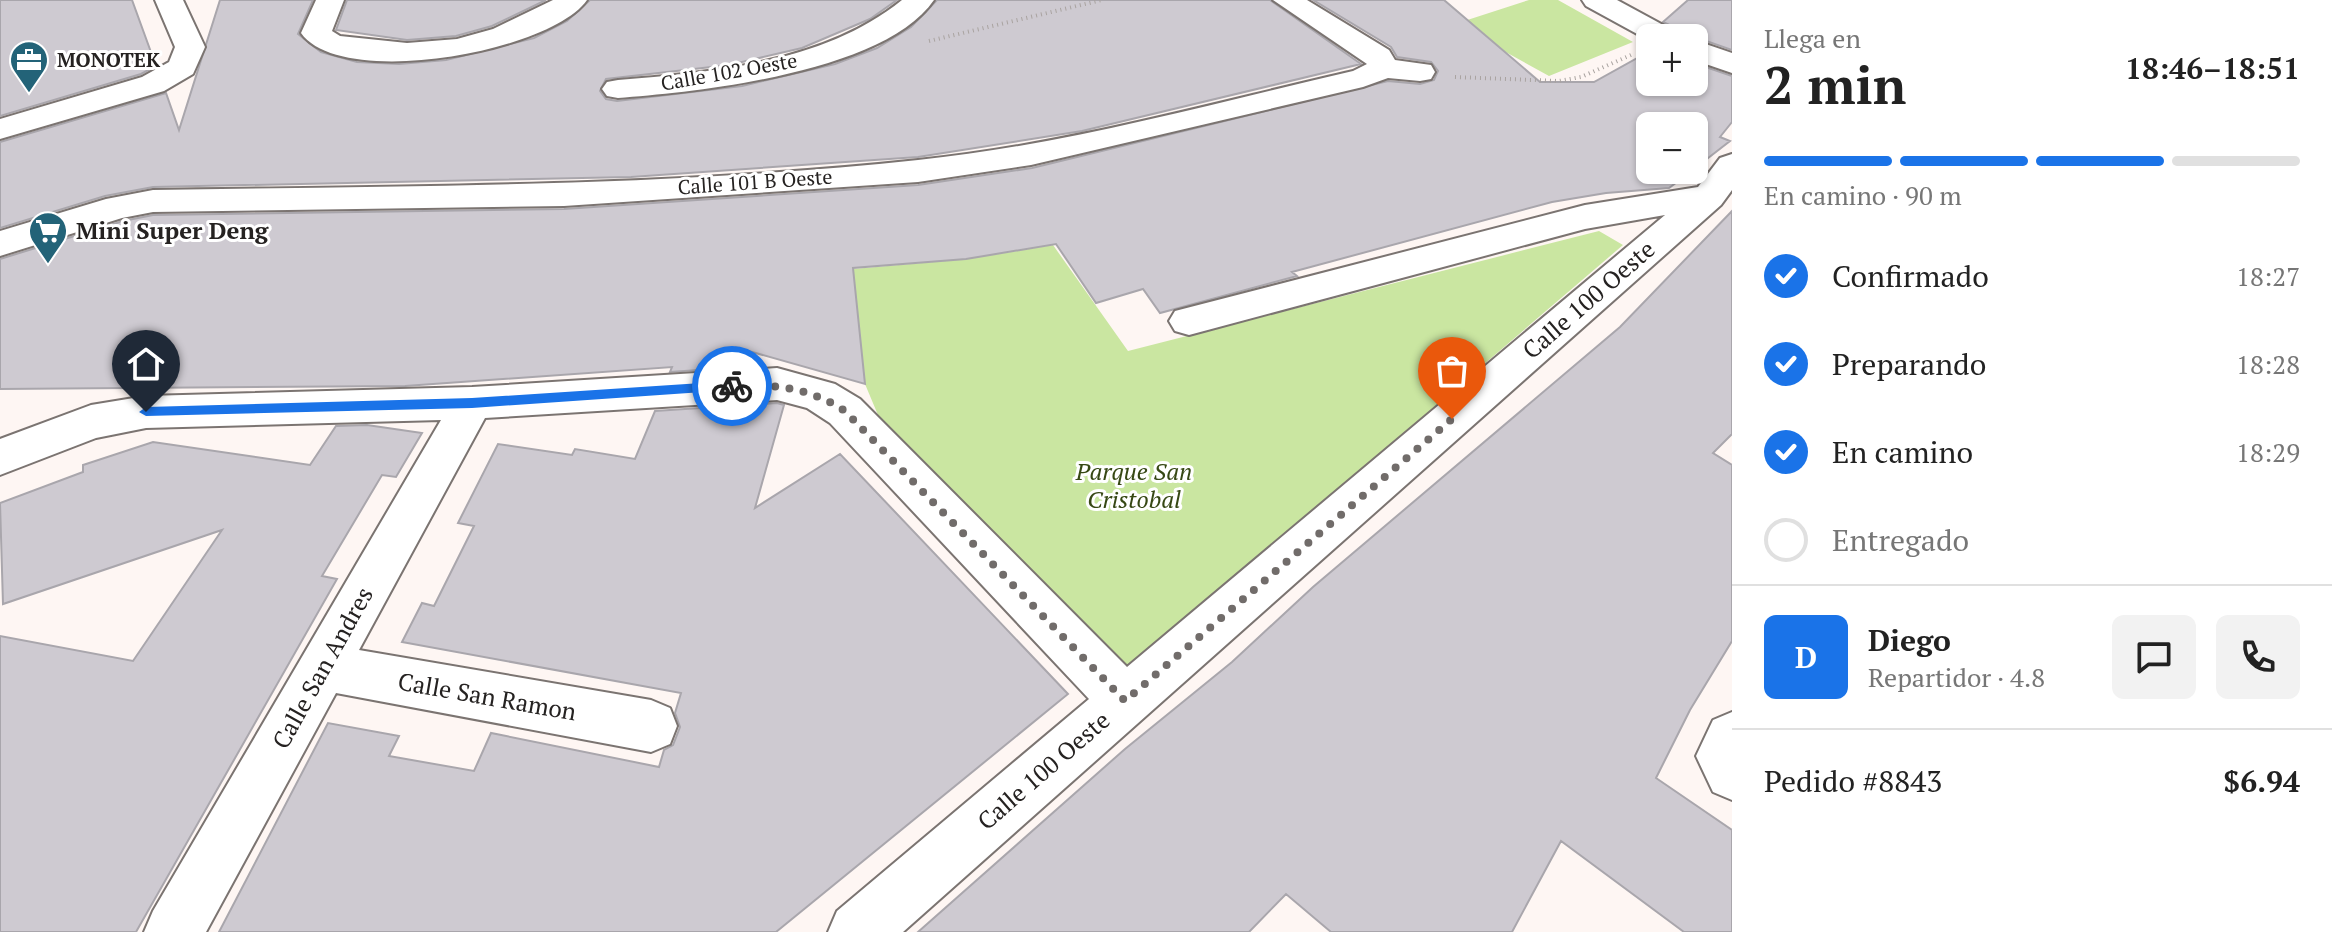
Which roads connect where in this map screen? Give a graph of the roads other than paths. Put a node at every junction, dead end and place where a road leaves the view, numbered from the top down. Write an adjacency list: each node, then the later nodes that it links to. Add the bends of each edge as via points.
1 (169, 0): 13 (street, via 190,47 182,67 153,84)
2 (330, 0): 3 (street, via 316,33 327,43 420,54 472,48)
3 (573, 0)
4 (1287, 0): 10 (street, via 1378,56)
5 (1596, 0): 7 (street)
6 (913, 7): 12 (street, Calle 102 Oeste, via 851,43 789,64)
7 (1640, 24)
8 (1708, 55): 9 (street)
9 (1732, 64)
10 (1384, 68): 11 (street); 15 (street, Calle 101 B Oeste, via 1363,78 1031,155 918,171 564,195 153,201)
11 (1420, 72)
12 (618, 89)
13 (0, 129)
14 (1720, 181): 16 (street); 20 (street, Calle 100 Oeste)
15 (0, 244)
16 (1189, 321)
17 (472, 403): 18 (street, via 146,412 91,422); 19 (street, Calle San Andres); 20 (street, via 777,384 820,395 845,411)
18 (0, 457)
19 (324, 667): 21 (street, Calle San Ramon); 24 (street, Calle San Andres)
20 (1125, 701): 25 (street, Calle 100 Oeste)
21 (651, 726)
22 (1732, 738): 23 (street, via 1723,756)
23 (1732, 773)
24 (174, 932)
25 (858, 932)

